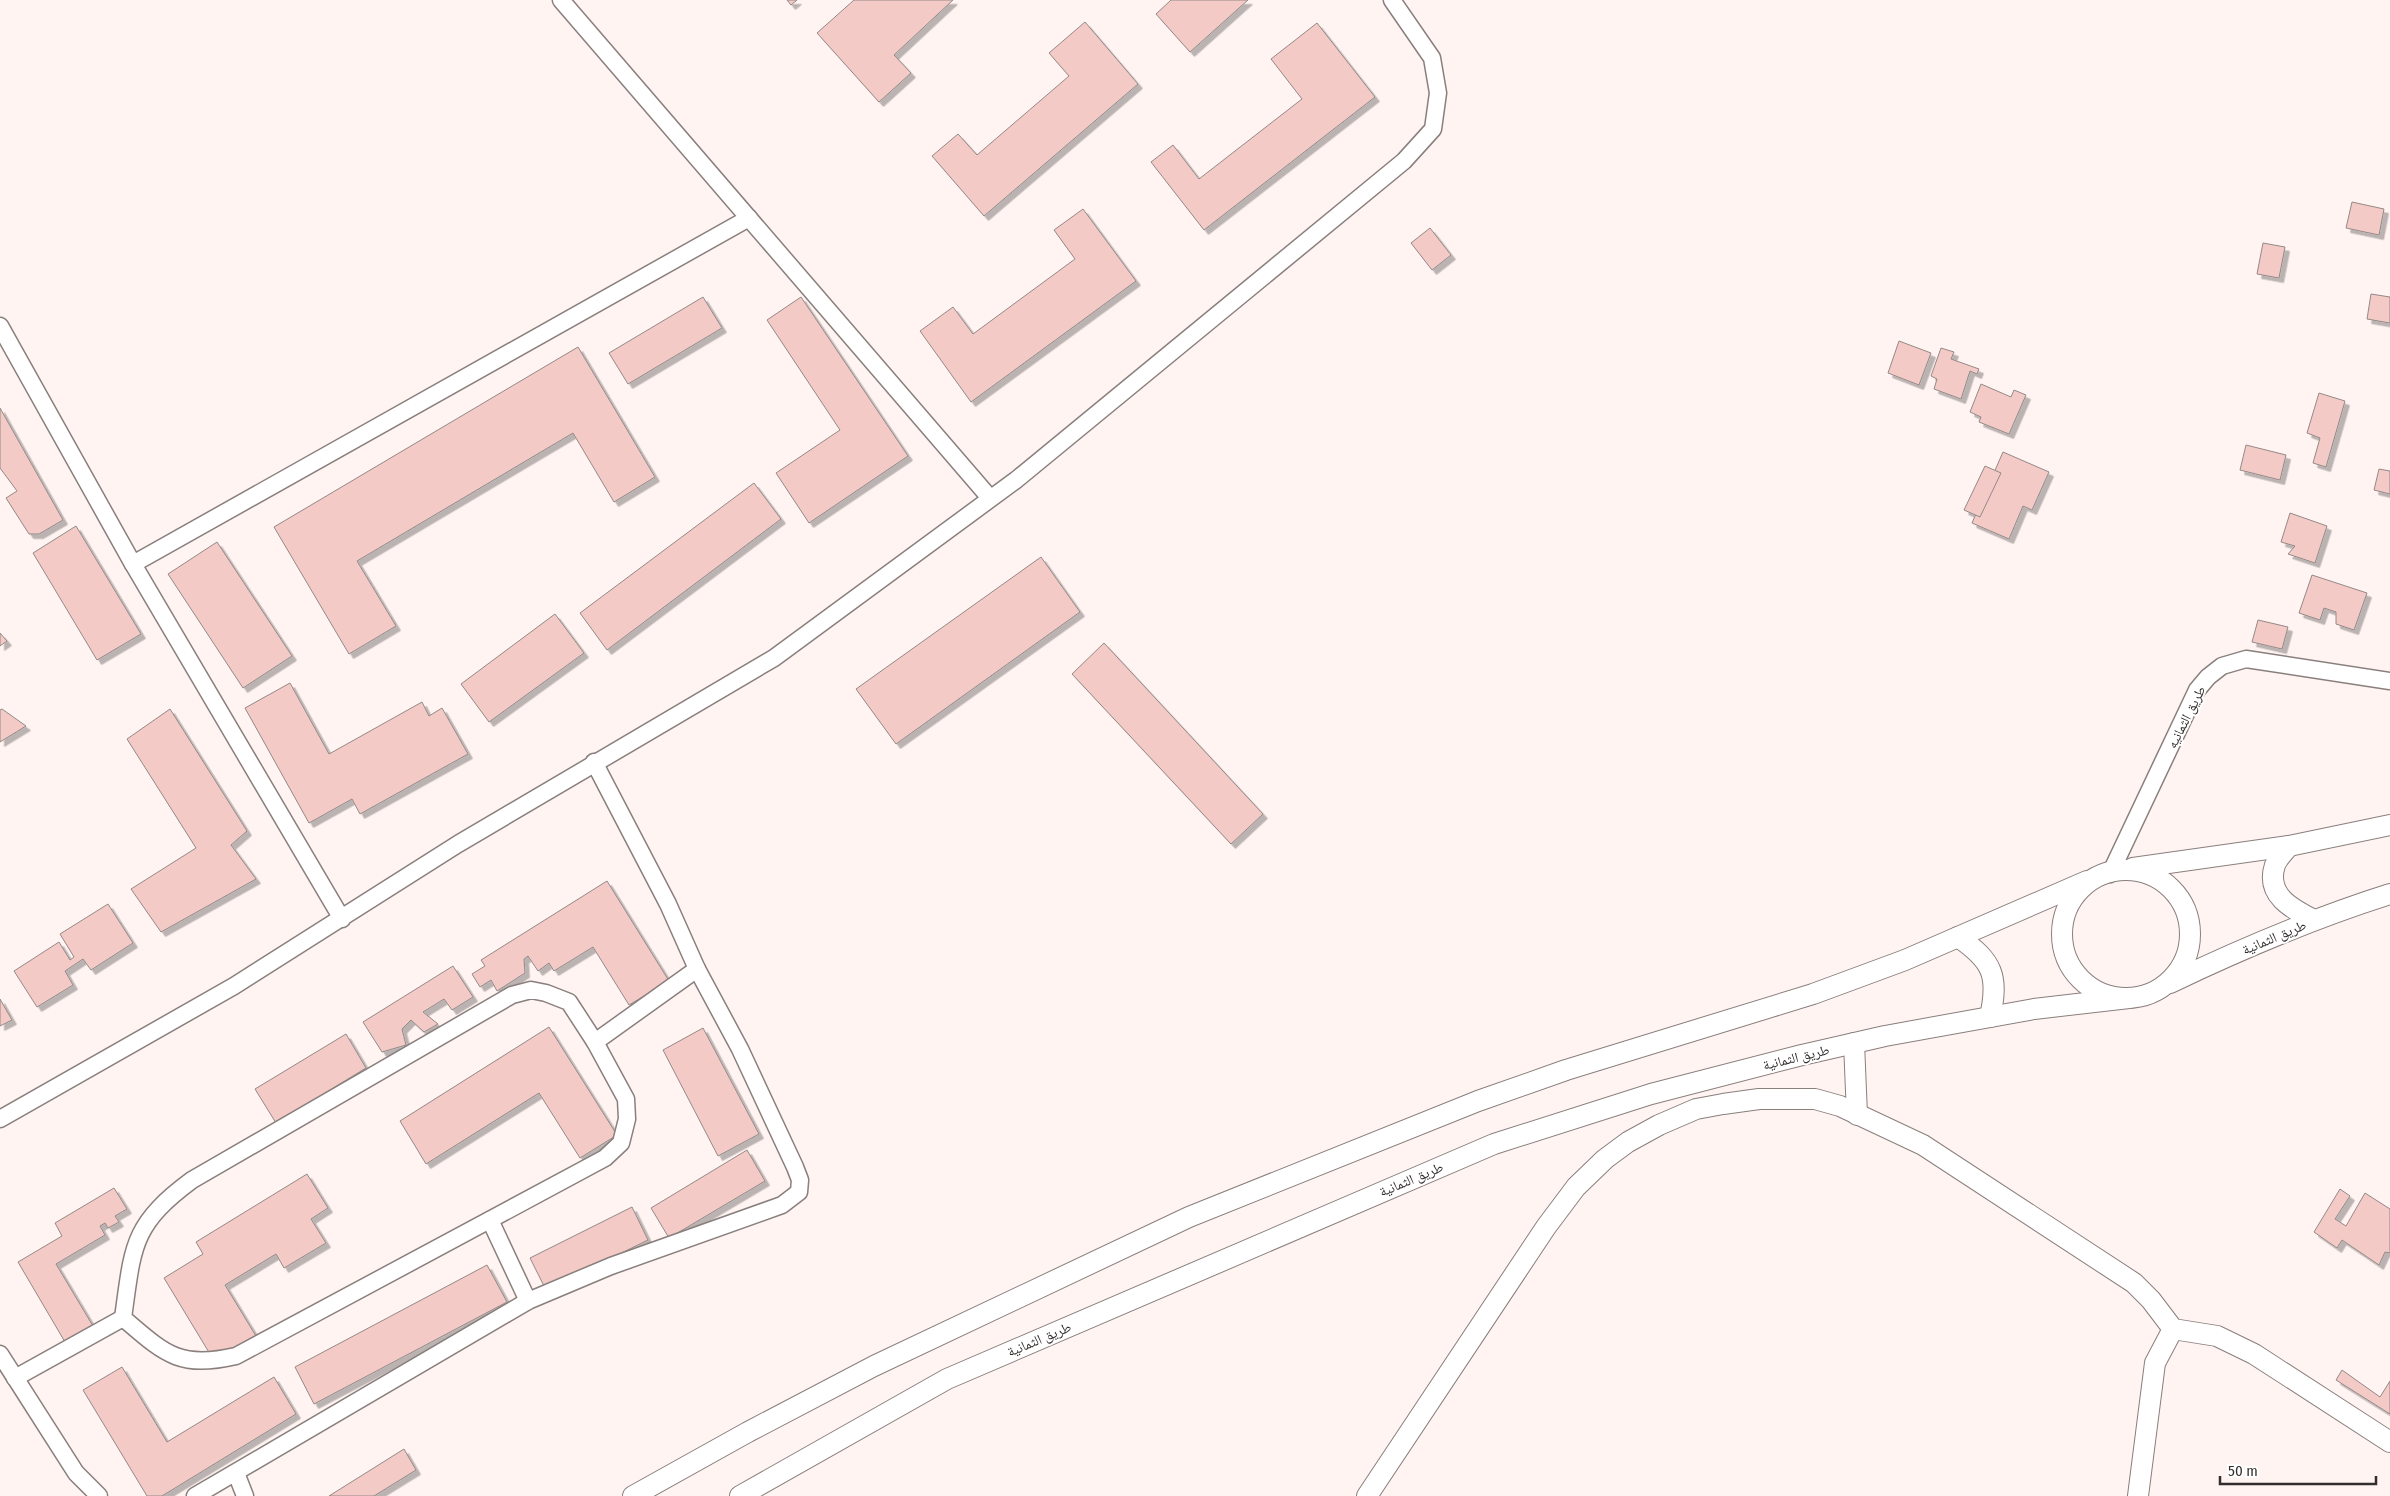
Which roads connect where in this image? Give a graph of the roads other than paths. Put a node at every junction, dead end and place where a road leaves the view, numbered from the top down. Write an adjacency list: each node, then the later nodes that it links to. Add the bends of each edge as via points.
1 (561, 0): 3 (street)
2 (1392, 0): 5 (street, via 1432,58 1438,93 1433,129 1404,161)
3 (749, 218): 5 (street); 6 (street)
4 (0, 326): 6 (street)
5 (990, 498): 8 (street, via 774,658)
6 (133, 564): 14 (street)
7 (2390, 681): 11 (street, طريق الثمانيه, via 2246,659 2222,666 2197,690)
8 (594, 762): 14 (street); 17 (street, via 668,904)
9 (2390, 825): 10 (street)
10 (2288, 846): 11 (street); 15 (street, via 2275,864 2272,883 2281,900)
11 (2116, 872): 12 (street); 18 (street, via 2144,872 2163,882 2180,899 2188,921 2188,945 2174,976)
12 (2087, 881): 16 (street); 19 (street, via 2070,902 2061,929 2065,958 2081,981 2095,991)
13 (2390, 894): 15 (street, طريق الثمانية)
14 (342, 919): 24 (street, via 234,986)
15 (2314, 920): 18 (street, طريق الثمانية)
16 (1958, 937): 20 (street, via 1978,951 1992,970 1995,995); 36 (street, via 1812,994 1566,1070 1478,1101 1189,1217 874,1366)
17 (697, 969): 21 (street); 26 (street, via 740,1049 788,1151 800,1180 799,1192 782,1205 611,1266)
18 (2161, 987): 19 (street, via 2145,995)
19 (2128, 998): 20 (street, طريق الثمانية)
20 (1990, 1017): 22 (street, طريق الثمانية)
21 (595, 1042): 25 (street, via 626,1099 627,1119 621,1143 605,1158); 27 (street, via 569,1002 531,990 512,995 192,1180 154,1212 136,1242)
22 (1854, 1043): 23 (street); 37 (street, طريق الثمانية, via 1651,1094 1494,1144 947,1379)
23 (1858, 1115): 28 (street, via 1924,1146 2134,1282); 38 (street, via 1815,1099 1759,1099 1696,1109 1628,1142 1605,1159 1576,1187 1546,1227)
24 (0, 1119)
25 (490, 1220): 26 (street); 27 (street, via 236,1356 213,1362 186,1361 157,1346)
26 (528, 1301): 32 (street)
27 (123, 1318): 30 (street)
28 (2173, 1330): 31 (street, via 2217,1336 2254,1354); 39 (street, via 2155,1364)
29 (0, 1354): 30 (street)
30 (15, 1378): 33 (street, via 76,1473)
31 (2390, 1442)
32 (236, 1473): 34 (street); 35 (street)
33 (99, 1496)
34 (195, 1496)
35 (245, 1496)
36 (633, 1496)
37 (740, 1496)
38 (1366, 1496)
39 (2138, 1496)

